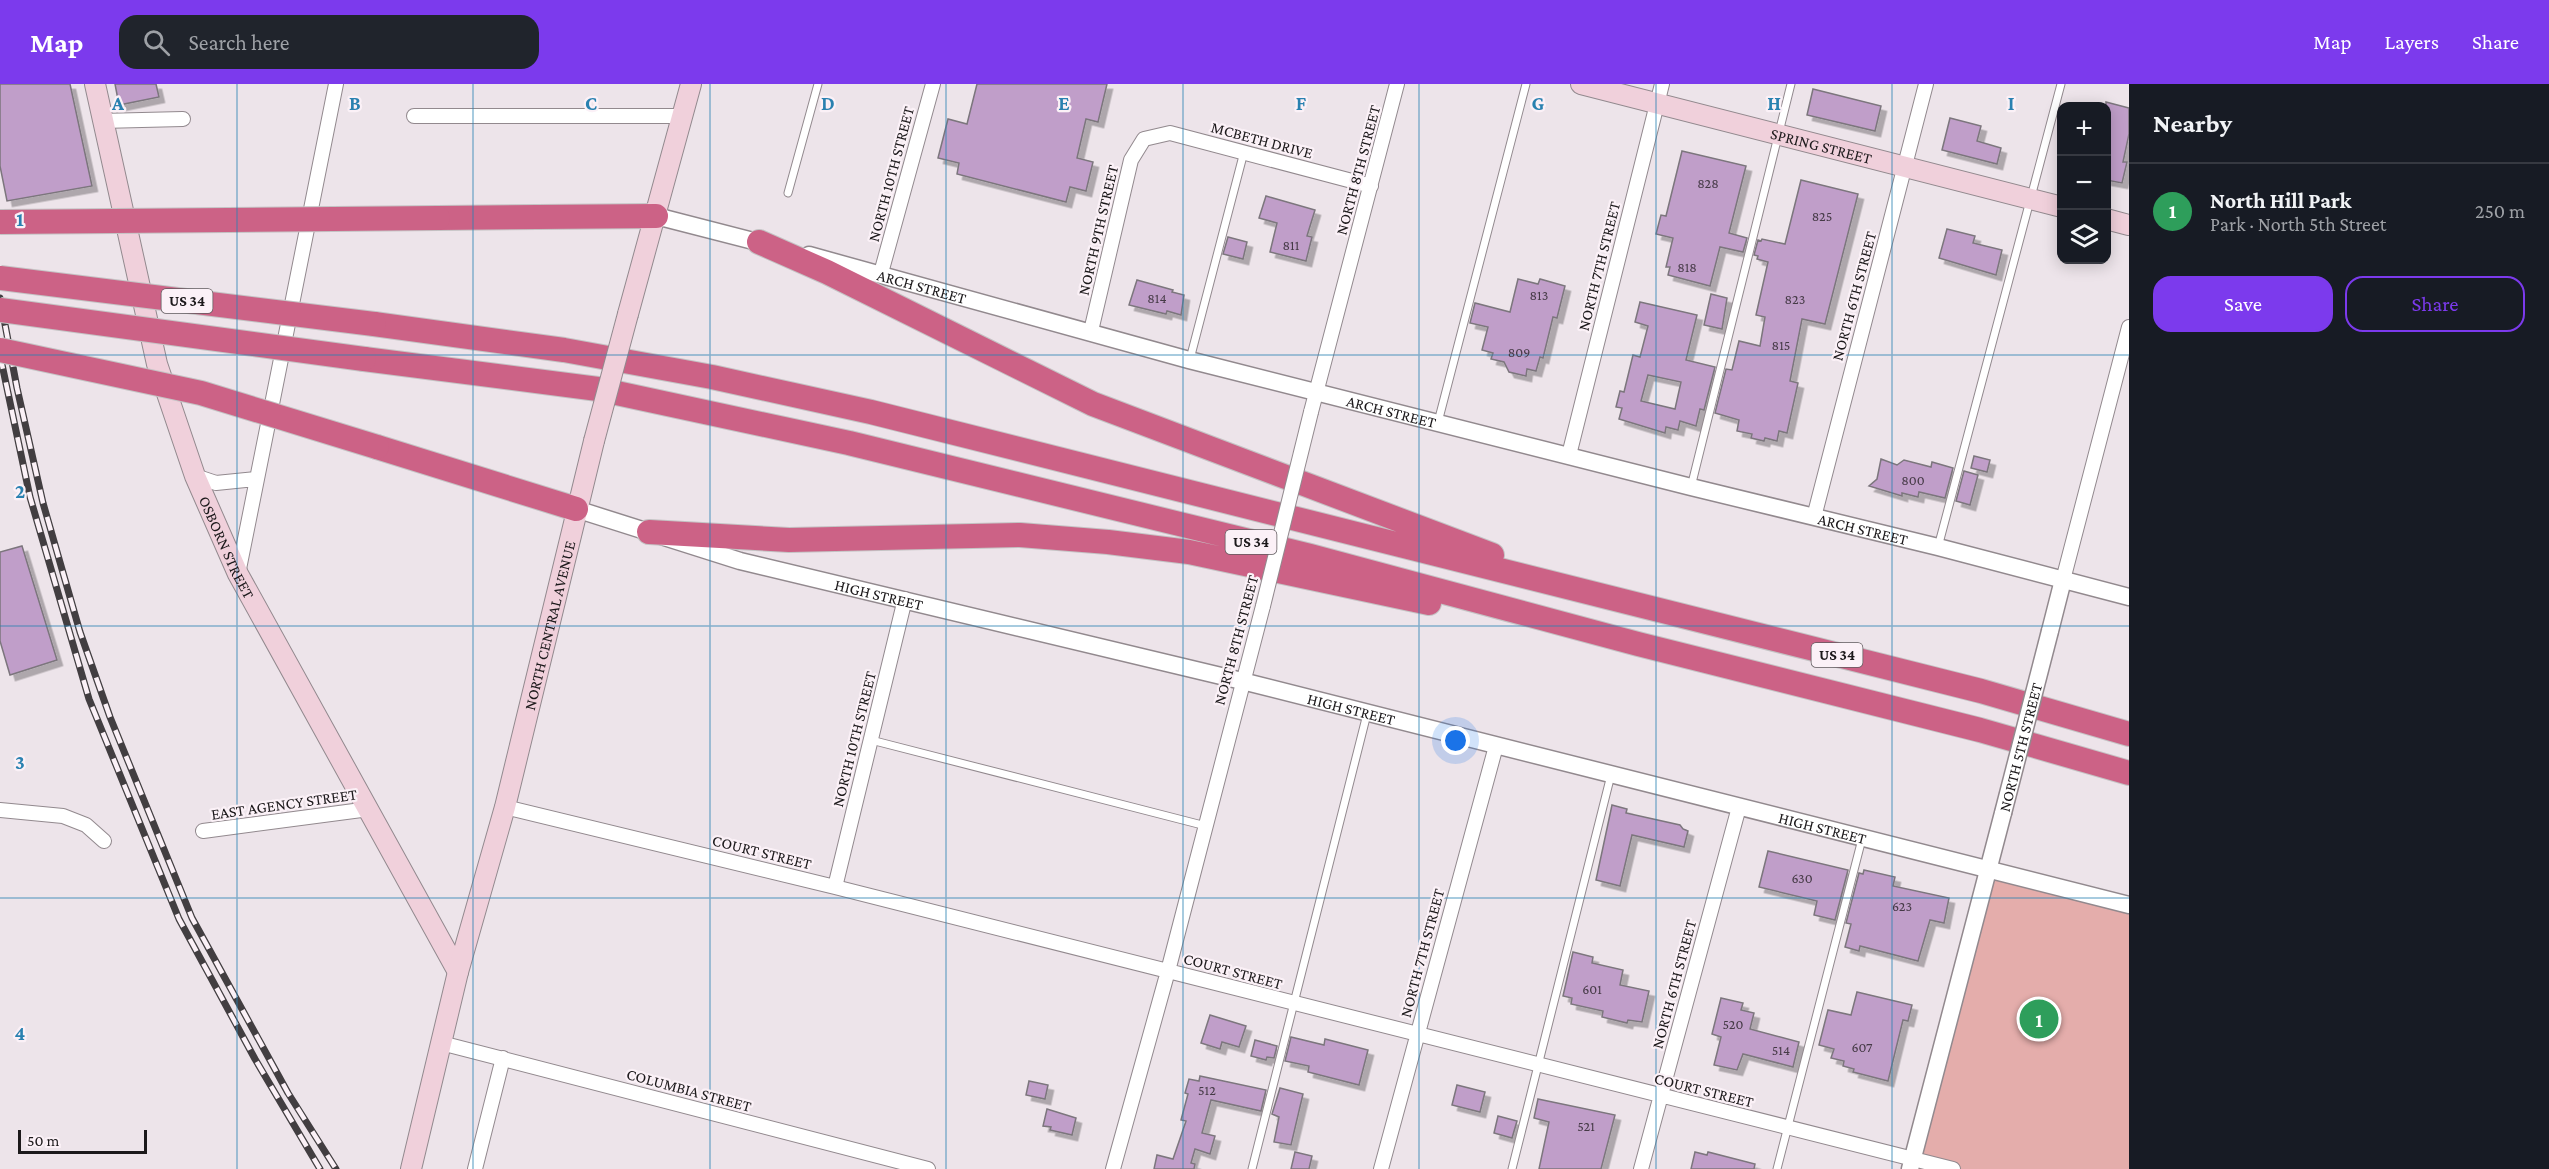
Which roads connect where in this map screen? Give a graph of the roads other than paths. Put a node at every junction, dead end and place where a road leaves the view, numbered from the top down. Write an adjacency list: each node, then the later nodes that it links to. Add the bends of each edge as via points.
1 (95, 84): 16 (main road, OSBORN STREET)
2 (336, 84): 41 (street)
3 (691, 84): 14 (main road, NORTH CENTRAL AVENUE)
4 (818, 84): 22 (lane)
5 (933, 84): 30 (street, NORTH 10TH STREET)
6 (1397, 84): 21 (street, NORTH 8TH STREET)
7 (1526, 84): 38 (lane)
8 (1581, 84): 12 (main road, SPRING STREET)
9 (1791, 84): 17 (lane)
10 (1926, 84): 20 (street, NORTH 6TH STREET)
11 (2061, 84): 23 (lane)
12 (1659, 93): 17 (main road, SPRING STREET); 39 (street, NORTH 7TH STREET)
13 (414, 116): 14 (street)
14 (682, 116): 25 (main road, NORTH CENTRAL AVENUE)
15 (183, 119): 16 (street)
16 (101, 121): 40 (main road, OSBORN STREET, via 157,364)
17 (1777, 134): 20 (main road, SPRING STREET); 42 (lane)
18 (1144, 139): 19 (street, MCBETH DRIVE, via 1170,133); 34 (street, NORTH 9TH STREET, via 1131,160)
19 (1244, 152): 21 (street, MCBETH DRIVE); 36 (lane)
20 (1904, 167): 23 (main road, SPRING STREET); 44 (street, NORTH 6TH STREET)
21 (1371, 186): 37 (street, NORTH 8TH STREET)
22 (788, 193)
23 (2031, 200): 24 (main road, SPRING STREET); 46 (lane)
24 (2057, 206)
25 (656, 216): 27 (highway, bridge); 29 (street, ARCH STREET); 43 (main road, NORTH CENTRAL AVENUE, bridge)
26 (2111, 220): 28 (main road)
27 (0, 222)
28 (2129, 225)
29 (759, 242): 30 (street, ARCH STREET); 49 (highway, via 836,276 1093,404)
30 (881, 273): 34 (street, ARCH STREET)
31 (0, 278): 49 (highway, US 34, bridge, via 564,350 712,377 1042,453)
32 (0, 310): 52 (highway, US 34, bridge, via 598,389 723,414 1310,556)
33 (2129, 327): 48 (street, NORTH 5TH STREET)
34 (1091, 331): 36 (street, ARCH STREET)
35 (0, 350): 43 (highway, bridge, via 201,393)
36 (1189, 360): 37 (street, ARCH STREET)
37 (1315, 391): 38 (street, ARCH STREET); 53 (street, NORTH 8TH STREET, bridge)
38 (1438, 422): 39 (street, ARCH STREET)
39 (1569, 456): 42 (street, ARCH STREET)
40 (195, 476): 41 (street, via 216,483); 47 (main road, OSBORN STREET)
41 (256, 479): 47 (street)
42 (1691, 487): 44 (street, ARCH STREET)
43 (576, 509): 45 (street, HIGH STREET); 60 (main road, NORTH CENTRAL AVENUE)
44 (1814, 517): 46 (street, ARCH STREET)
45 (649, 532): 51 (street, HIGH STREET, via 740,561); 52 (highway, via 789,540 1020,535 1108,542 1189,552)
46 (1938, 547): 48 (street, ARCH STREET)
47 (238, 574): 62 (main road, OSBORN STREET)
48 (2063, 580): 50 (street, ARCH STREET); 68 (street, NORTH 5TH STREET, bridge)
49 (1604, 597): 55 (highway, US 34, via 1981,691)
50 (2129, 597)
51 (905, 599): 53 (street, HIGH STREET); 56 (street, NORTH 10TH STREET)
52 (1638, 644): 58 (highway, US 34, via 1980,730)
53 (1242, 681): 54 (street, HIGH STREET); 64 (street, NORTH 8TH STREET)
54 (1367, 714): 57 (street, HIGH STREET); 73 (lane)
55 (2129, 734)
56 (871, 740): 64 (lane); 69 (street, NORTH 10TH STREET)
57 (1496, 747): 59 (street, HIGH STREET); 74 (street, NORTH 7TH STREET)
58 (2129, 773)
59 (1611, 775): 61 (street, HIGH STREET); 77 (lane)
60 (505, 807): 69 (street, COURT STREET); 72 (main road, NORTH CENTRAL AVENUE)
61 (1738, 807): 66 (street, HIGH STREET); 78 (street, NORTH 6TH STREET)
62 (369, 809): 65 (street, EAST AGENCY STREET); 72 (main road, OSBORN STREET)
63 (0, 810): 67 (street, via 63,816 86,825)
64 (1206, 826): 71 (street, NORTH 8TH STREET)
65 (203, 831)
66 (1862, 837): 68 (street, HIGH STREET); 79 (lane)
67 (105, 841)
68 (1989, 869): 70 (street, HIGH STREET); 80 (street, NORTH 5TH STREET)
69 (835, 887): 71 (street, COURT STREET)
70 (2129, 905)
71 (1168, 971): 73 (street, COURT STREET); 84 (street, NORTH 8TH STREET)
72 (458, 972): 75 (main road, NORTH CENTRAL AVENUE)
73 (1292, 1004): 74 (street, COURT STREET); 85 (lane)
74 (1417, 1034): 77 (street, COURT STREET); 86 (street, NORTH 7TH STREET)
75 (441, 1043): 76 (street, COLUMBIA STREET); 81 (main road, NORTH CENTRAL AVENUE)
76 (503, 1058): 82 (street); 83 (street, COLUMBIA STREET)
77 (1538, 1065): 78 (street, COURT STREET); 87 (lane)
78 (1662, 1096): 79 (street, COURT STREET); 88 (street, NORTH 6TH STREET)
79 (1788, 1128): 80 (street, COURT STREET); 89 (lane)
80 (1912, 1164): 90 (street, COURT STREET)
81 (411, 1169)
82 (475, 1169)
83 (928, 1169)
84 (1113, 1169)
85 (1252, 1169)
86 (1381, 1169)
87 (1512, 1169)
88 (1641, 1169)
89 (1777, 1169)
90 (1953, 1169)

